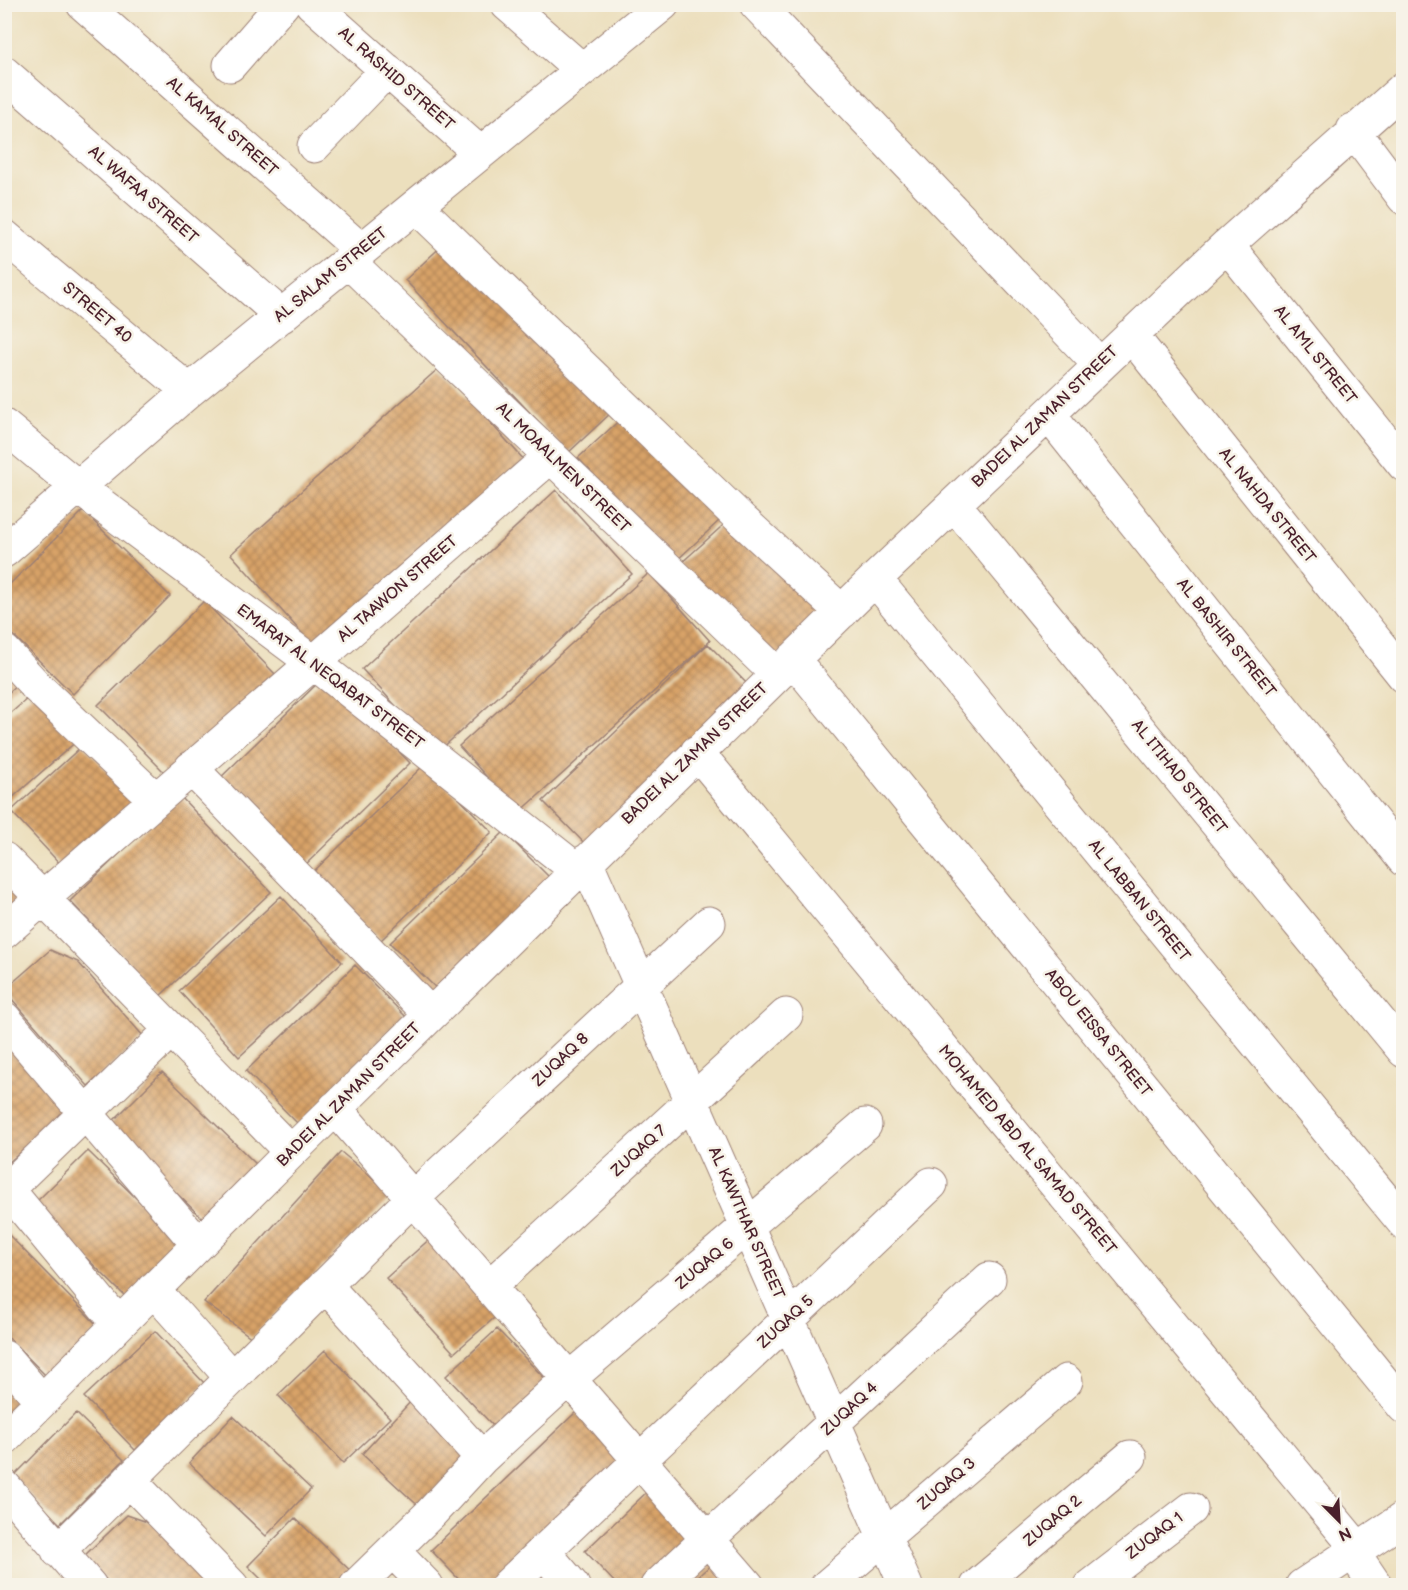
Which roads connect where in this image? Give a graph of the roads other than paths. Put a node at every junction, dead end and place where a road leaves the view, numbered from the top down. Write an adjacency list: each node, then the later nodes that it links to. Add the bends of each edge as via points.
1 (83, 4): 19 (street, AL KAMAL STREET)
2 (283, 4): 7 (street)
3 (312, 4): 8 (street, AL RASHID STREET)
4 (507, 4): 9 (street)
5 (663, 4): 9 (street, AL SALAM STREET)
6 (756, 4): 22 (street)
7 (230, 65)
8 (387, 70): 13 (street); 14 (street, AL RASHID STREET)
9 (582, 70): 14 (street, AL SALAM STREET)
10 (4, 73): 20 (street, AL WAFAA STREET)
11 (1404, 88): 12 (street, BADEI AL ZAMAN STREET)
12 (1353, 130): 15 (street); 18 (street, BADEI AL ZAMAN STREET)
13 (314, 146)
14 (480, 153): 16 (street, AL SALAM STREET)
15 (1404, 198)
16 (416, 206): 19 (street, AL SALAM STREET); 32 (street)
17 (4, 236): 23 (street, STREET 40)
18 (1227, 245): 21 (street, BADEI AL ZAMAN STREET); 27 (street, AL AML STREET)
19 (355, 256): 20 (street, AL SALAM STREET); 26 (street, AL MOAALMEN STREET)
20 (282, 316): 23 (street, AL SALAM STREET)
21 (1131, 335): 22 (street, BADEI AL ZAMAN STREET); 36 (street, AL NAHDA STREET)
22 (1100, 365): 24 (street, BADEI AL ZAMAN STREET)
23 (189, 391): 28 (street, AL SALAM STREET)
24 (1049, 415): 29 (street, BADEI AL ZAMAN STREET); 41 (street, AL BASHIR STREET)
25 (4, 426): 28 (street, EMARAT AL NEQABAT STREET)
26 (551, 456): 34 (street, AL TAAWON STREET); 35 (street, AL MOAALMEN STREET)
27 (1404, 465)
28 (79, 488): 30 (street, AL SALAM STREET); 34 (street, EMARAT AL NEQABAT STREET)
29 (954, 504): 31 (street, BADEI AL ZAMAN STREET); 51 (street, AL ITIHAD STREET)
30 (4, 551)
31 (875, 579): 32 (street, BADEI AL ZAMAN STREET); 60 (street, AL LABBAN STREET)
32 (842, 612): 35 (street, BADEI AL ZAMAN STREET)
33 (4, 651): 39 (street)
34 (313, 663): 38 (street, AL TAAWON STREET); 42 (street, EMARAT AL NEQABAT STREET)
35 (785, 666): 37 (street, BADEI AL ZAMAN STREET); 74 (street, ABOU EISSA STREET)
36 (1404, 676)
37 (697, 752): 42 (street, BADEI AL ZAMAN STREET); 86 (street, MOHAMED ABD AL SAMAD STREET)
38 (191, 768): 39 (street, AL TAAWON STREET); 47 (street)
39 (155, 799): 43 (street, AL TAAWON STREET)
40 (4, 859): 43 (street)
41 (1404, 860)
42 (582, 865): 46 (street, AL KAWTHAR STREET); 47 (street, BADEI AL ZAMAN STREET)
43 (42, 897): 45 (street, AL TAAWON STREET); 50 (street)
44 (709, 923): 46 (street, ZUQAQ 8)
45 (4, 932)
46 (641, 985): 52 (street, AL KAWTHAR STREET); 59 (street, ZUQAQ 8)
47 (430, 1014): 53 (street, BADEI AL ZAMAN STREET)
48 (786, 1015): 52 (street, ZUQAQ 7)
49 (4, 1018): 54 (street)
50 (171, 1030): 54 (street); 56 (street)
51 (1404, 1051)
52 (693, 1102): 61 (street, AL KAWTHAR STREET); 65 (street, ZUQAQ 7)
53 (335, 1108): 56 (street, BADEI AL ZAMAN STREET); 59 (street)
54 (86, 1113): 58 (street); 62 (street)
55 (865, 1125): 61 (street, ZUQAQ 6)
56 (291, 1152): 62 (street, BADEI AL ZAMAN STREET)
57 (931, 1185): 67 (street, ZUQAQ 5)
58 (6, 1188): 68 (street)
59 (413, 1198): 64 (street, ZUQAQ 8); 65 (street)
60 (1404, 1223)
61 (748, 1227): 67 (street, AL KAWTHAR STREET); 71 (street, ZUQAQ 6)
62 (198, 1244): 66 (street, BADEI AL ZAMAN STREET)
63 (989, 1279): 75 (street, ZUQAQ 4)
64 (326, 1285): 70 (street, ZUQAQ 8); 78 (street)
65 (490, 1286): 71 (street)
66 (153, 1289): 68 (street, BADEI AL ZAMAN STREET); 70 (street)
67 (788, 1320): 75 (street, AL KAWTHAR STREET); 79 (street, ZUQAQ 5)
68 (118, 1323): 73 (street, BADEI AL ZAMAN STREET)
69 (4, 1358): 73 (street)
70 (231, 1377): 80 (street, ZUQAQ 8)
71 (570, 1378): 78 (street, ZUQAQ 6); 79 (street)
72 (1066, 1381): 85 (street, ZUQAQ 3)
73 (41, 1400): 76 (street, BADEI AL ZAMAN STREET)
74 (1404, 1407)
75 (834, 1424): 84 (street, ZUQAQ 4); 85 (street, AL KAWTHAR STREET)
76 (4, 1439)
77 (1130, 1456): 100 (street, ZUQAQ 2)
78 (482, 1458): 88 (street, ZUQAQ 6)
79 (639, 1458): 84 (street); 89 (street, ZUQAQ 5)
80 (129, 1480): 87 (street, ZUQAQ 8); 91 (street)
81 (4, 1486): 87 (street)
82 (1191, 1509): 101 (street, ZUQAQ 1)
83 (1404, 1518): 86 (street)
84 (709, 1538): 96 (street, ZUQAQ 4); 97 (street)
85 (885, 1538): 98 (street, ZUQAQ 3); 99 (street, AL KAWTHAR STREET)
86 (1355, 1550): 102 (street); 103 (street, MOHAMED ABD AL SAMAD STREET)
87 (58, 1551): 90 (street)
88 (393, 1551): 92 (street, ZUQAQ 6); 93 (street)
89 (543, 1551): 94 (street, ZUQAQ 5); 95 (street)
90 (90, 1586)
91 (232, 1586)
92 (356, 1586)
93 (427, 1586)
94 (507, 1586)
95 (573, 1586)
96 (657, 1586)
97 (748, 1586)
98 (827, 1586)
99 (906, 1586)
100 (977, 1586)
101 (1091, 1586)
102 (1302, 1586)
103 (1376, 1586)

